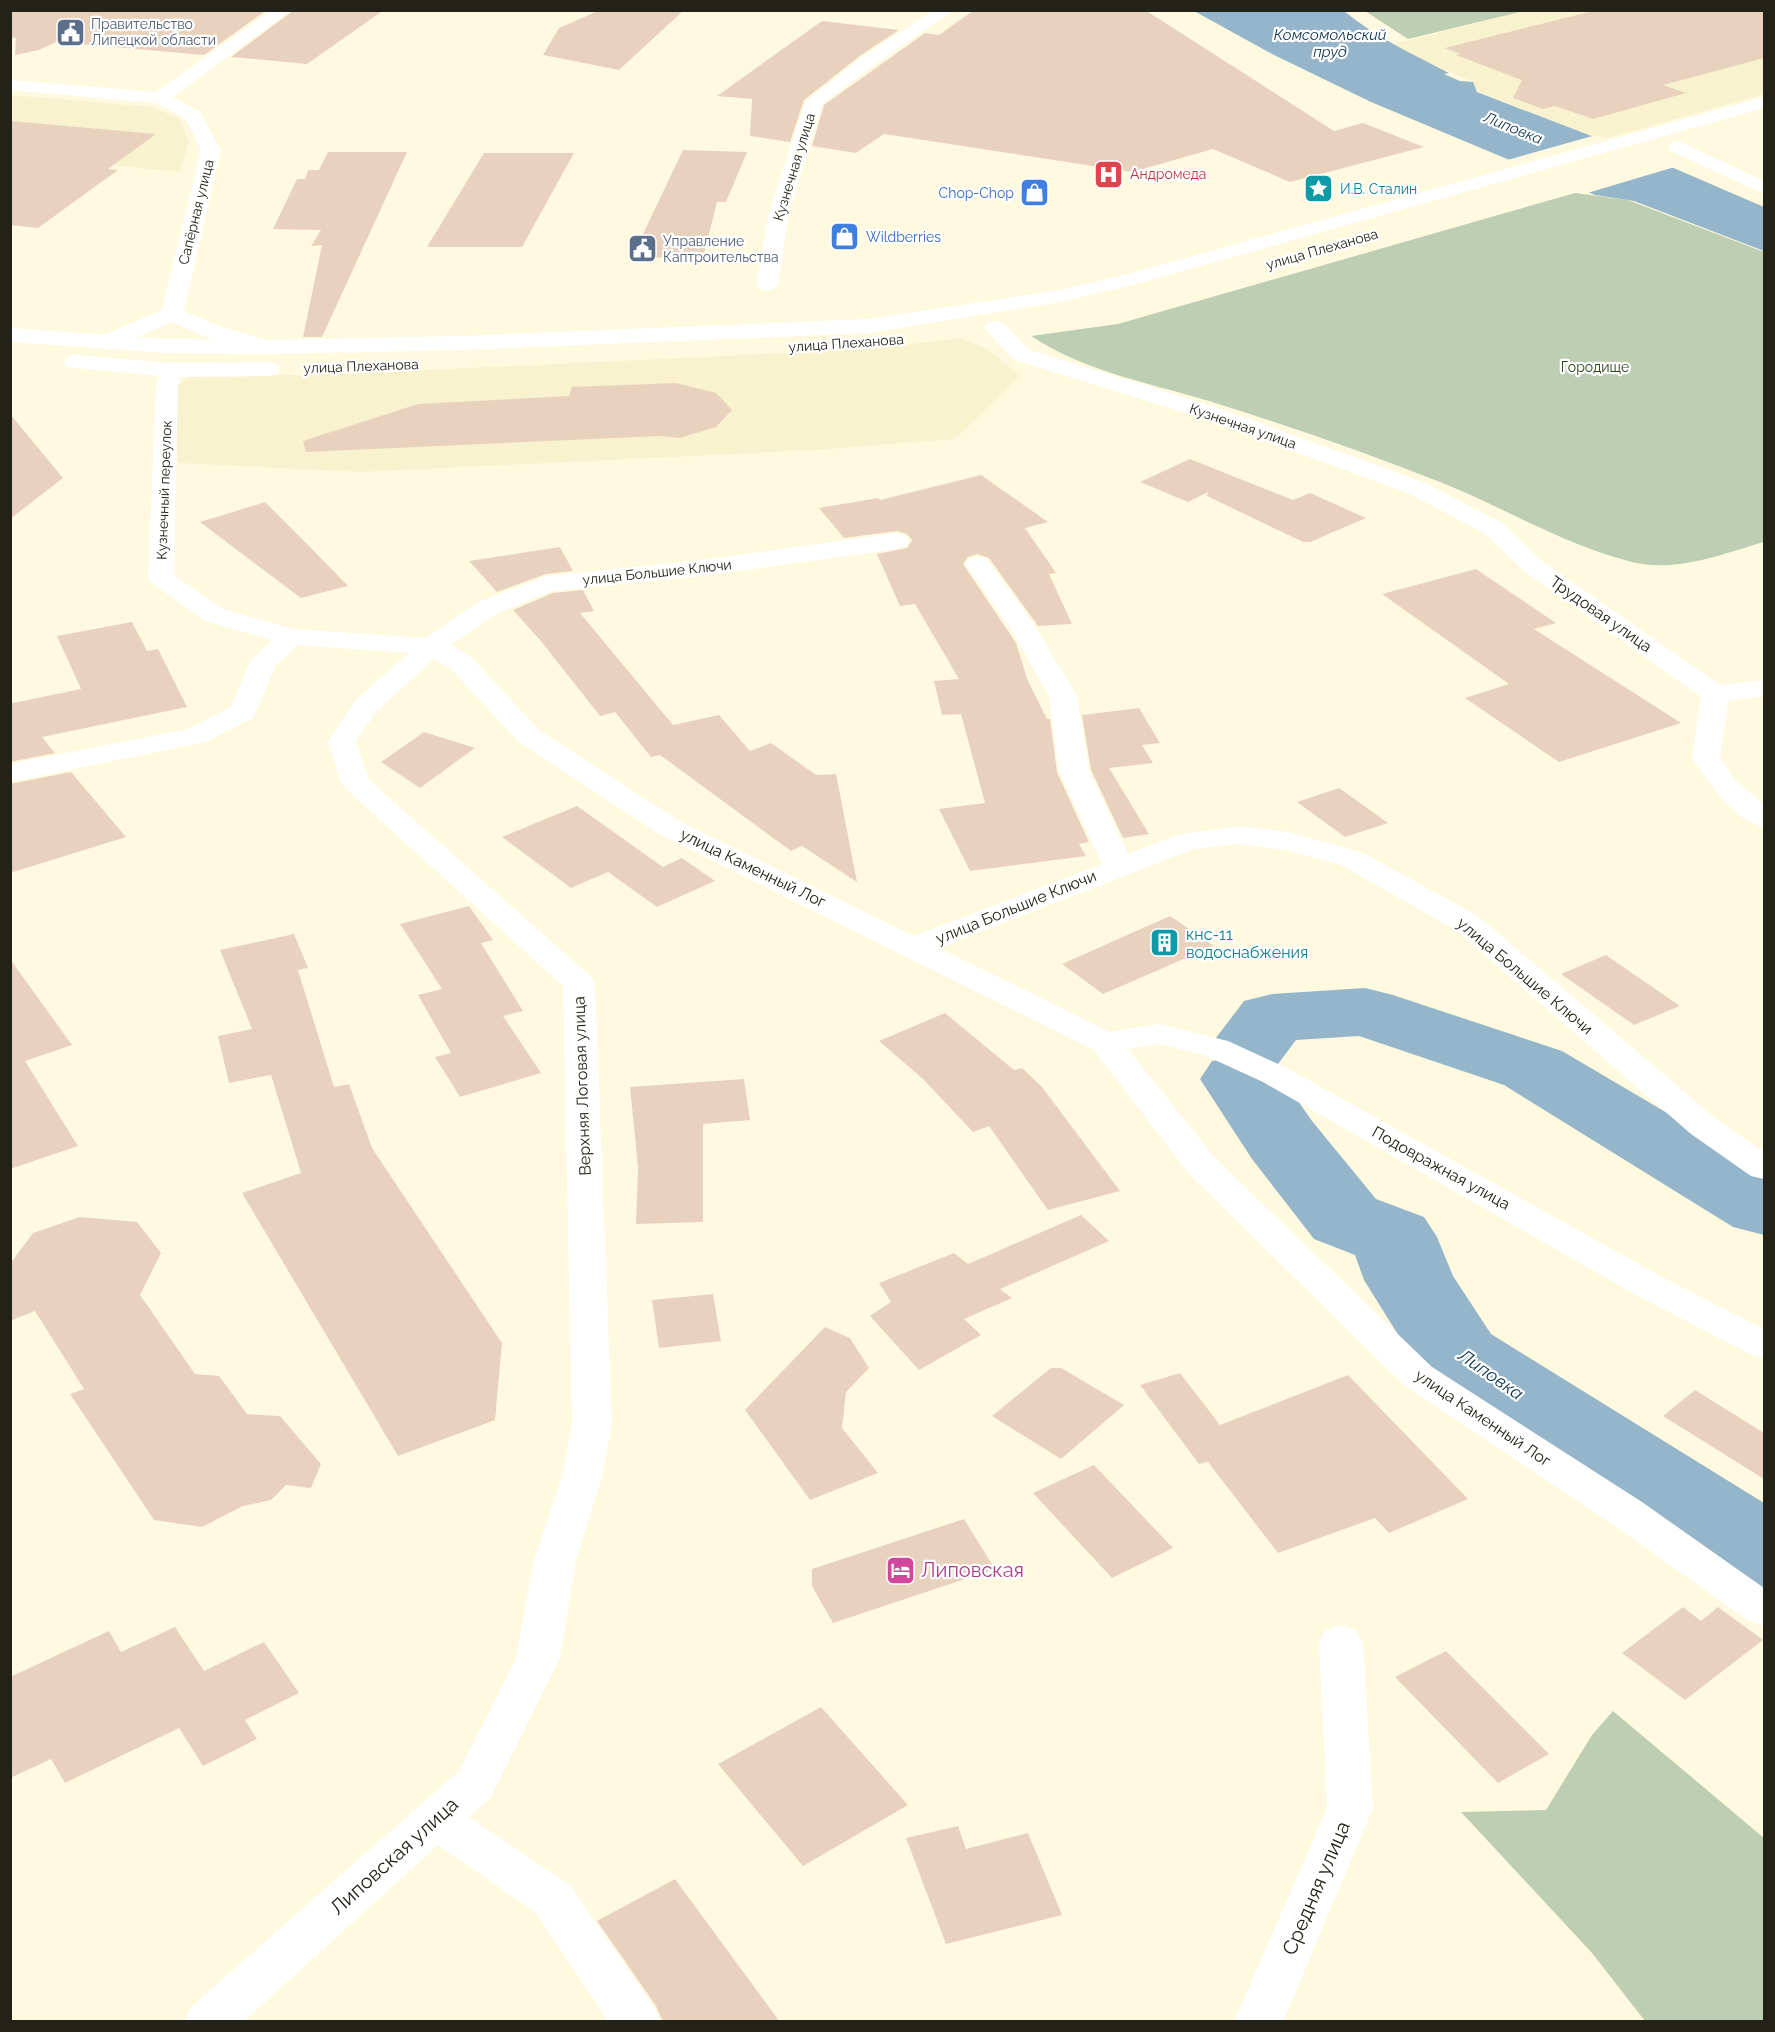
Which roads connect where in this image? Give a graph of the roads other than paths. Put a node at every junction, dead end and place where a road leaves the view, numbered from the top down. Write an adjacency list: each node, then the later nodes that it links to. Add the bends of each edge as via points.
1 (284, 10): 4 (street)
2 (946, 10): 8 (street, Кузнечная улица, via 814,102 779,213)
3 (10, 85): 4 (street)
4 (160, 98): 9 (street, Сапёрная улица, via 193,116 212,150)
5 (1764, 102): 13 (street, улица Плеханова, via 1133,279 979,310 869,327)
6 (1700, 141): 7 (street, via 1669,150)
7 (1764, 188)
8 (767, 285)
9 (172, 314): 12 (street); 13 (street, via 214,332)
10 (1006, 326): 15 (street, улица Плеханова, via 873,343); 18 (street, Кузнечная улица, via 1022,355 1207,412 1417,488)
11 (10, 335): 12 (street, улица Плеханова)
12 (108, 342): 13 (street, улица Плеханова)
13 (266, 347)
14 (54, 361): 17 (street, улица Плеханова)
15 (342, 367)
16 (294, 368): 17 (street, улица Плеханова)
17 (171, 370): 21 (street, Кузнечный переулок, via 167,386 162,578 214,615)
18 (1493, 528): 24 (street, Трудовая улица, via 1533,566)
19 (897, 541): 22 (street, улица Большие Ключи, via 547,585 486,608)
20 (978, 564): 27 (street, улица Большие Ключи, via 1024,629 1063,696 1074,771)
21 (292, 637): 22 (street, Кузнечный переулок); 25 (street, via 264,661 243,712 196,736)
22 (432, 646): 28 (street, улица Каменный Лог, via 461,663 529,736 670,828); 34 (street, Верхняя Логовая улица, via 366,706 342,741 356,783 579,983 592,1424 582,1477 555,1560)
23 (1764, 688): 24 (street)
24 (1715, 693): 26 (street, via 1706,758 1728,789)
25 (10, 773)
26 (1764, 818)
27 (1118, 866): 28 (street, улица Большие Ключи); 30 (street, улица Большие Ключи, via 1188,841 1239,835 1288,841 1352,859 1467,923 1703,1126)
28 (914, 947): 29 (street, улица Каменный Лог)
29 (1106, 1043): 31 (street, Подовражная улица, via 1159,1034 1216,1048 1275,1075 1651,1287); 32 (street, улица Каменный Лог, via 1203,1167 1418,1376 1627,1513)
30 (1764, 1168)
31 (1764, 1345)
32 (1764, 1610)
33 (1341, 1642): 38 (street, Средняя улица, via 1350,1808)
34 (538, 1658): 35 (street, Липовская улица, via 475,1784)
35 (435, 1819): 36 (street, Липовская улица); 37 (street, via 553,1899)
36 (208, 2022)
37 (637, 2022)
38 (1258, 2022)

